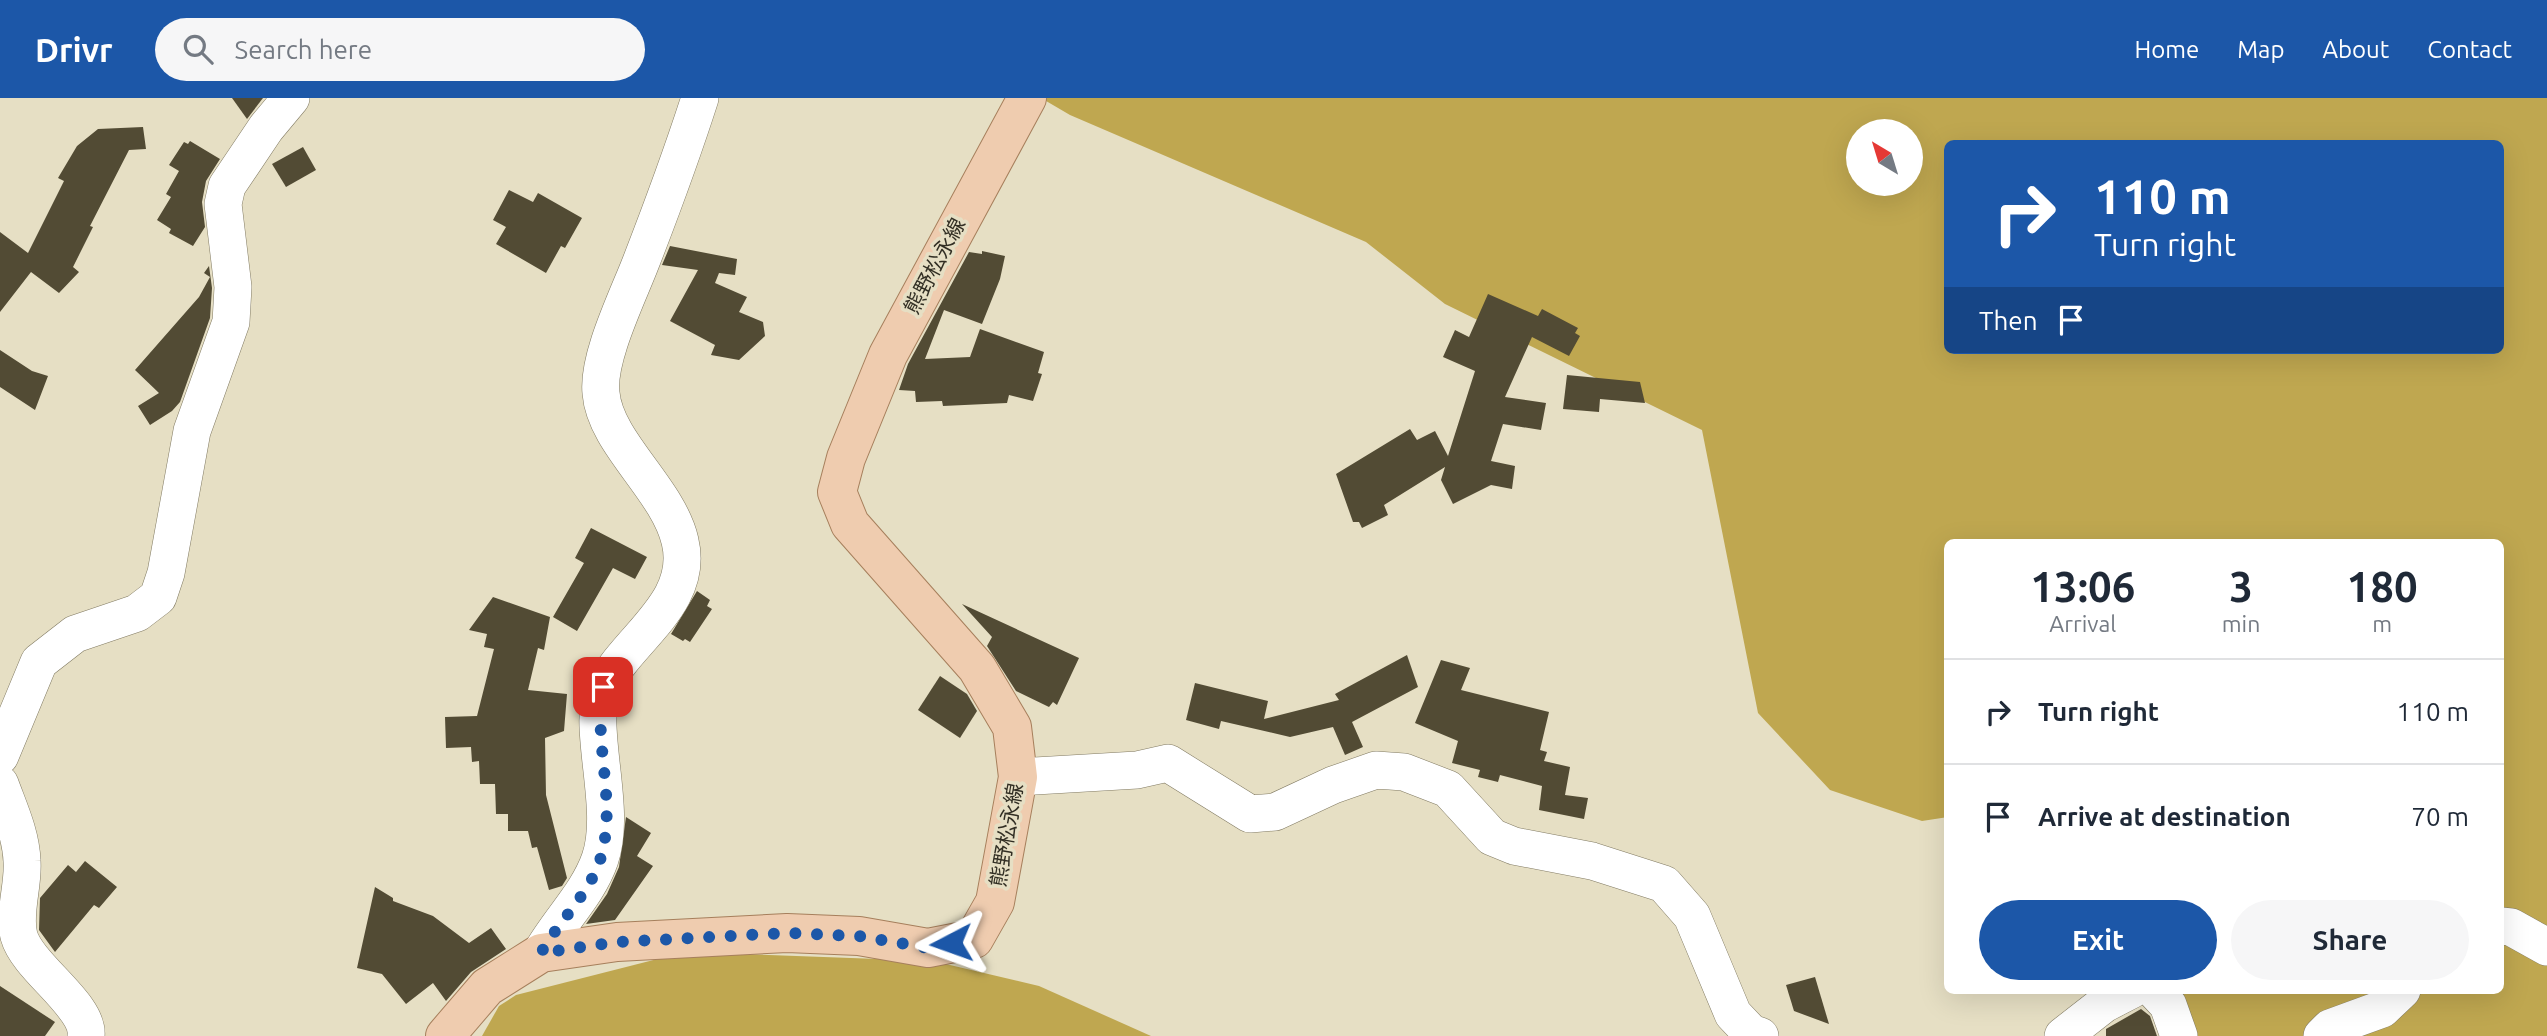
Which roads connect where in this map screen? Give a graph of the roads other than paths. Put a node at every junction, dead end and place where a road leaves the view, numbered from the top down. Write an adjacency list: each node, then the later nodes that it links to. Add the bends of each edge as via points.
1 (291, 98): 4 (street, via 227,186 223,204 233,287 231,322 192,432 158,597 137,613 75,634 39,662)
2 (700, 98): 9 (street, via 608,348 601,393 613,429 664,501 681,542 682,571 668,603 603,687 598,715 607,805 601,858)
3 (1027, 98): 5 (main road, 熊野松永線, via 888,355 837,492 850,524 977,668 1012,727)
4 (0, 756)
5 (1018, 777): 9 (main road, 熊野松永線, via 995,902 974,939 928,948 859,936 787,933 617,942); 15 (street, via 1137,770 1168,763 1250,814 1275,812 1376,770 1404,772 1448,789 1492,837 1664,884 1692,916 1733,1014)
6 (0, 784): 13 (street, via 23,862 18,934 27,952 79,1013)
7 (2504, 926): 8 (street)
8 (2547, 947)
9 (541, 953): 14 (main road, 熊野松永線, via 487,986)
10 (2123, 994): 16 (street)
11 (2158, 994): 17 (street, via 2168,1005)
12 (2398, 994): 18 (street, via 2382,1009 2330,1028)
13 (86, 1036)
14 (446, 1036)
15 (1760, 1036)
16 (2063, 1036)
17 (2179, 1036)
18 (2322, 1036)

